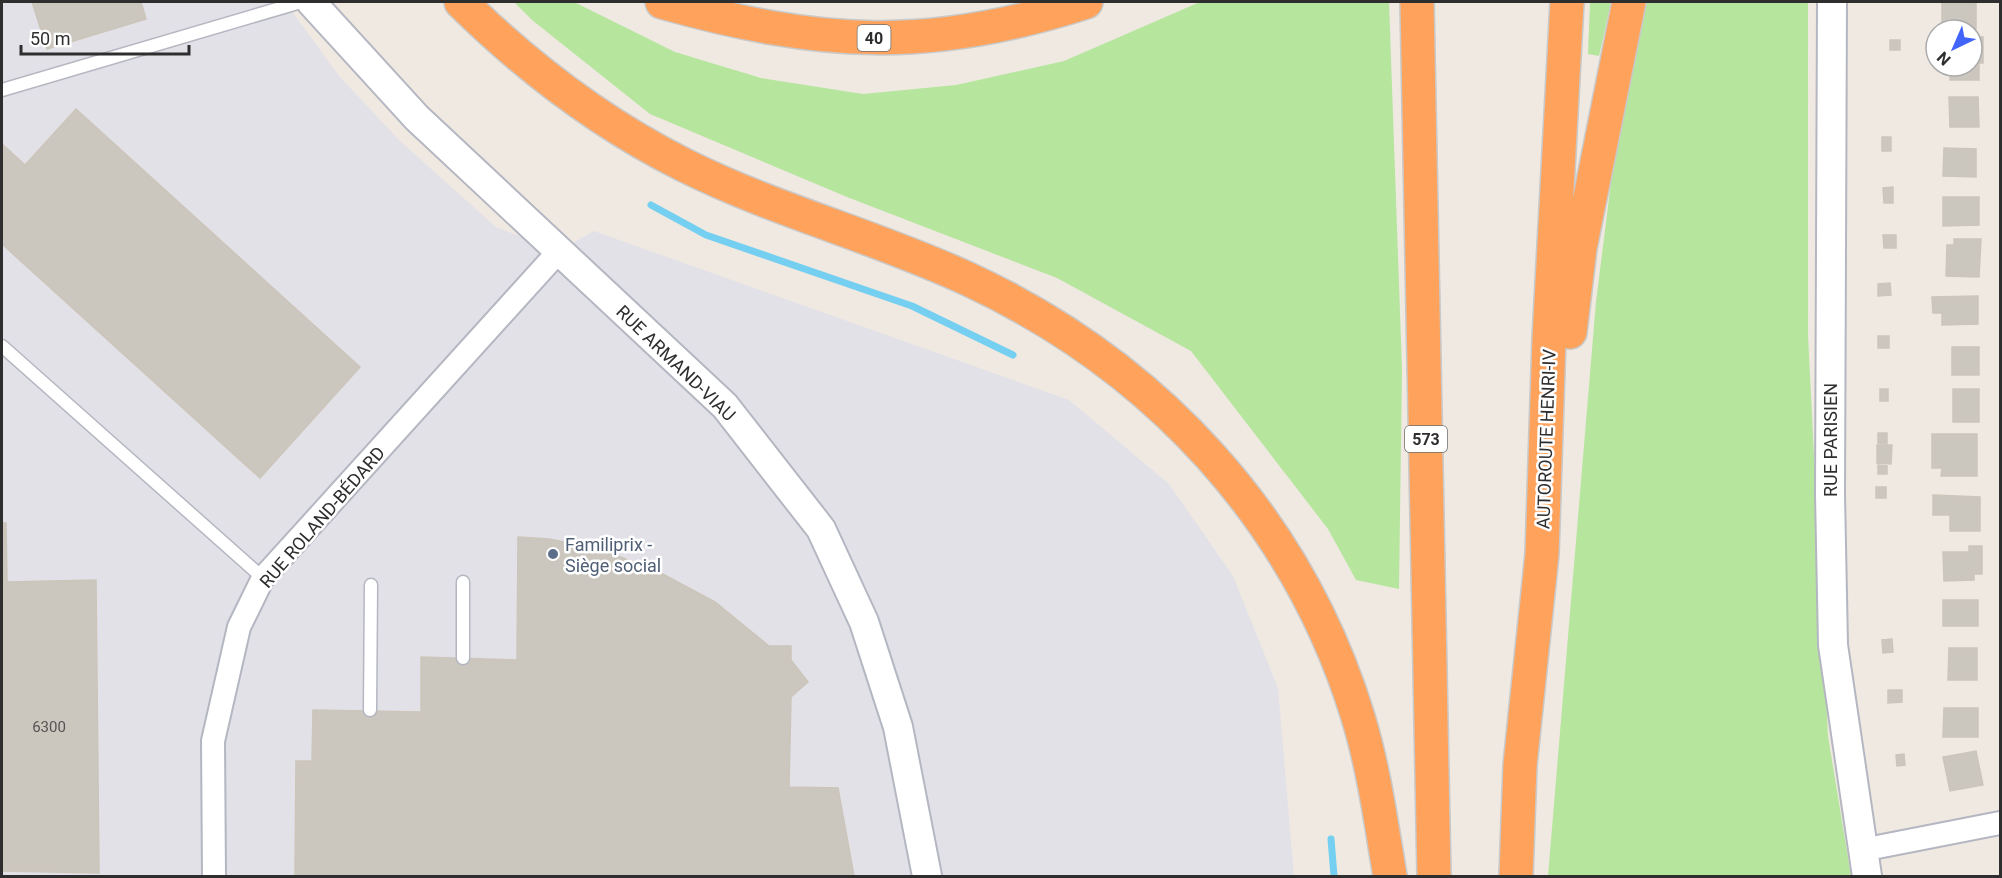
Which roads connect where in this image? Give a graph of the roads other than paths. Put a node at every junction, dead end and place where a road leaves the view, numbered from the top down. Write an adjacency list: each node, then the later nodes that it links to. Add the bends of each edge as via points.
1 (301, 2): 10 (lane)
2 (311, 2): 11 (street, RUE ARMAND-VIAU, via 417,118)
3 (461, 2): 23 (highway, via 569,97 624,132 685,165 907,253 1030,311 1084,343 1171,415 1217,460 1255,510 1290,561 1316,614 1358,717)
4 (662, 2): 5 (highway, 40, via 805,34 897,39 967,32 1036,18)
5 (1086, 2)
6 (1417, 2): 24 (highway, 573)
7 (1566, 2): 13 (highway, AUTOROUTE HENRI-IV)
8 (1629, 2): 13 (highway, via 1580,248)
9 (1832, 2): 20 (street, RUE PARISIEN, via 1833,645)
10 (2, 90)
11 (559, 252): 14 (street, RUE ROLAND-BÉDARD); 22 (street, RUE ARMAND-VIAU, via 725,406 821,530 864,622 898,727)
12 (2, 346): 14 (lane)
13 (1542, 554): 25 (highway, AUTOROUTE HENRI-IV, via 1521,765)
14 (263, 578): 21 (street, RUE ROLAND-BÉDARD, via 239,627 213,741)
15 (463, 582): 17 (lane)
16 (371, 585): 18 (lane)
17 (463, 658)
18 (370, 710)
19 (2001, 823): 20 (street)
20 (1865, 863)
21 (214, 876)
22 (927, 876)
23 (1390, 876)
24 (1434, 876)
25 (1516, 876)

